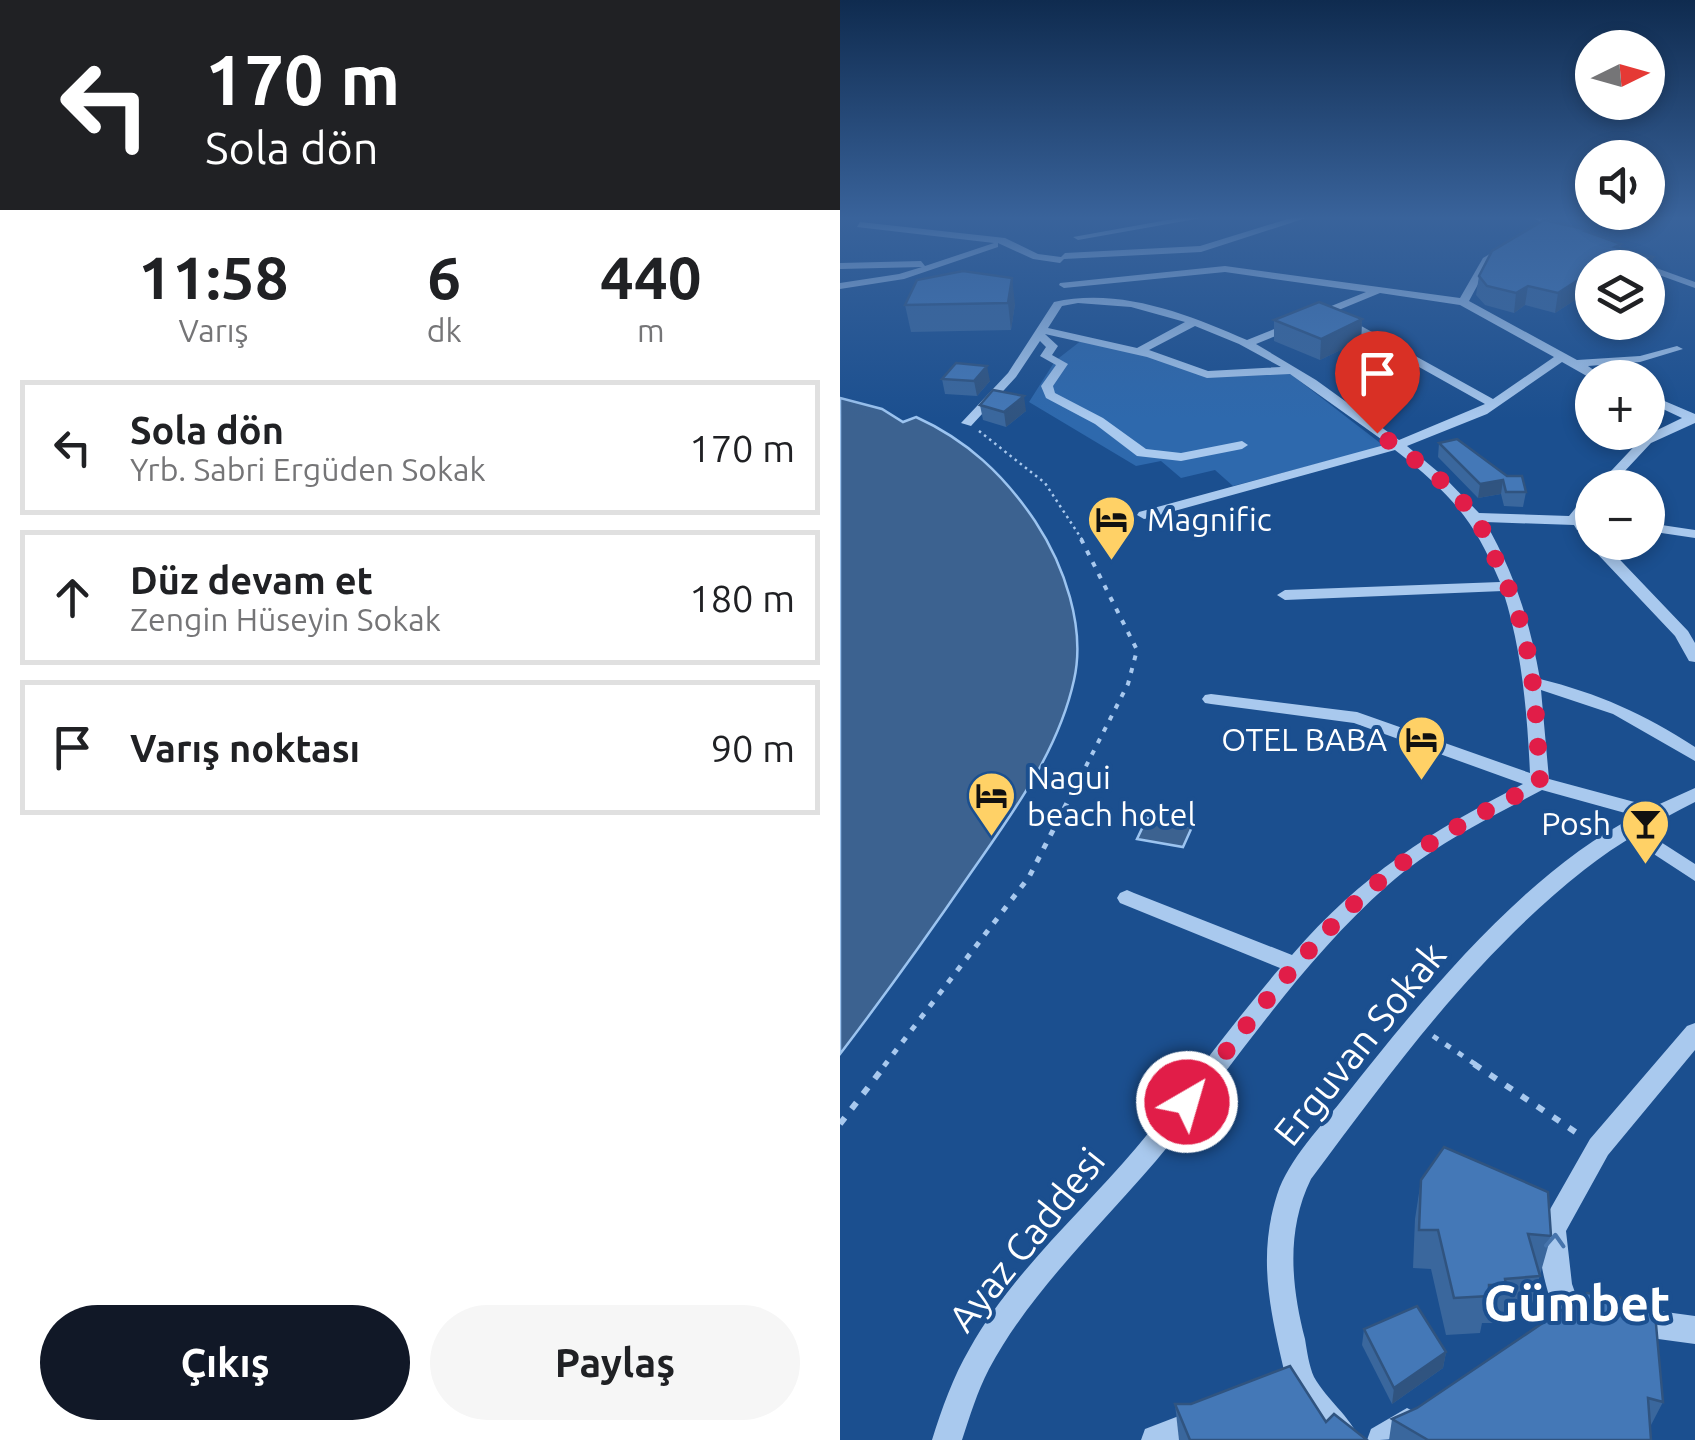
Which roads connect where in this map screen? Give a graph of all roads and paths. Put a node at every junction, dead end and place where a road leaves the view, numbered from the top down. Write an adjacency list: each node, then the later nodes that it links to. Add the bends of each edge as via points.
1 (1077, 284): 5 (street)
2 (1080, 284): 7 (street)
3 (1336, 284): 6 (street)
4 (1472, 284): 8 (street)
5 (1064, 285): 9 (street)
6 (1378, 290): 8 (street); 10 (street)
7 (1078, 298): 9 (street); 11 (street, via 1112,300)
8 (1462, 302): 16 (street)
9 (1058, 304): 12 (street)
10 (1327, 311): 13 (street); 20 (street)
11 (1192, 323): 13 (street); 15 (street)
12 (1040, 332): 15 (street); 23 (street, via 1012,375); 24 (street, via 1052,346 1046,356 1062,364 1047,386 1050,395 1099,421 1130,448 1181,457)
13 (1246, 344): 19 (street)
14 (1677, 349): 17 (street)
15 (1139, 351): 19 (street, via 1208,374)
16 (1561, 356): 18 (street); 20 (street)
17 (1627, 360)
18 (1575, 364)
19 (1292, 370): 25 (street)
20 (1494, 404): 25 (street)
21 (1665, 405): 22 (street)
22 (1694, 418): 26 (street, via 1647,440)
23 (966, 423): 48 (path, via 1045,483 1086,545 1136,650 1128,684 1029,877)
24 (1242, 445)
25 (1396, 446): 27 (street); 28 (street)
26 (1618, 470)
27 (1144, 515)
28 (1476, 518): 29 (street); 33 (street)
29 (1575, 520)
30 (1665, 530): 31 (street)
31 (1695, 534)
32 (1610, 560): 35 (street, via 1682,634)
33 (1509, 586): 34 (street); 36 (street, via 1525,626)
34 (1285, 595)
35 (1695, 657)
36 (1535, 683): 38 (street, via 1626,709); 39 (street)
37 (1211, 699): 39 (street, via 1358,718)
38 (1695, 755)
39 (1540, 783): 41 (street); 45 (street, Ayaz Caddesi, via 1426,846)
40 (1695, 794): 41 (street, Erguvan Sokak)
41 (1649, 814): 46 (street, Erguvan Sokak, via 1530,905)
42 (1653, 844): 43 (street)
43 (1695, 874)
44 (1127, 898): 45 (street)
45 (1295, 966): 55 (street, Ayaz Caddesi, via 1145,1156 994,1328 959,1392)
46 (1414, 1024): 49 (path); 57 (street, Erguvan Sokak, via 1302,1171 1278,1252 1292,1387)
47 (1695, 1033): 49 (street)
48 (840, 1124)
49 (1599, 1148): 50 (street, one-way to 49, via 1558,1284 1553,1229)
50 (1569, 1313): 51 (street); 52 (street)
51 (1695, 1330)
52 (1538, 1334)
53 (1428, 1408): 58 (street)
54 (1228, 1412): 56 (street)
55 (947, 1440)
56 (1156, 1440)
57 (1345, 1440)
58 (1382, 1440)

